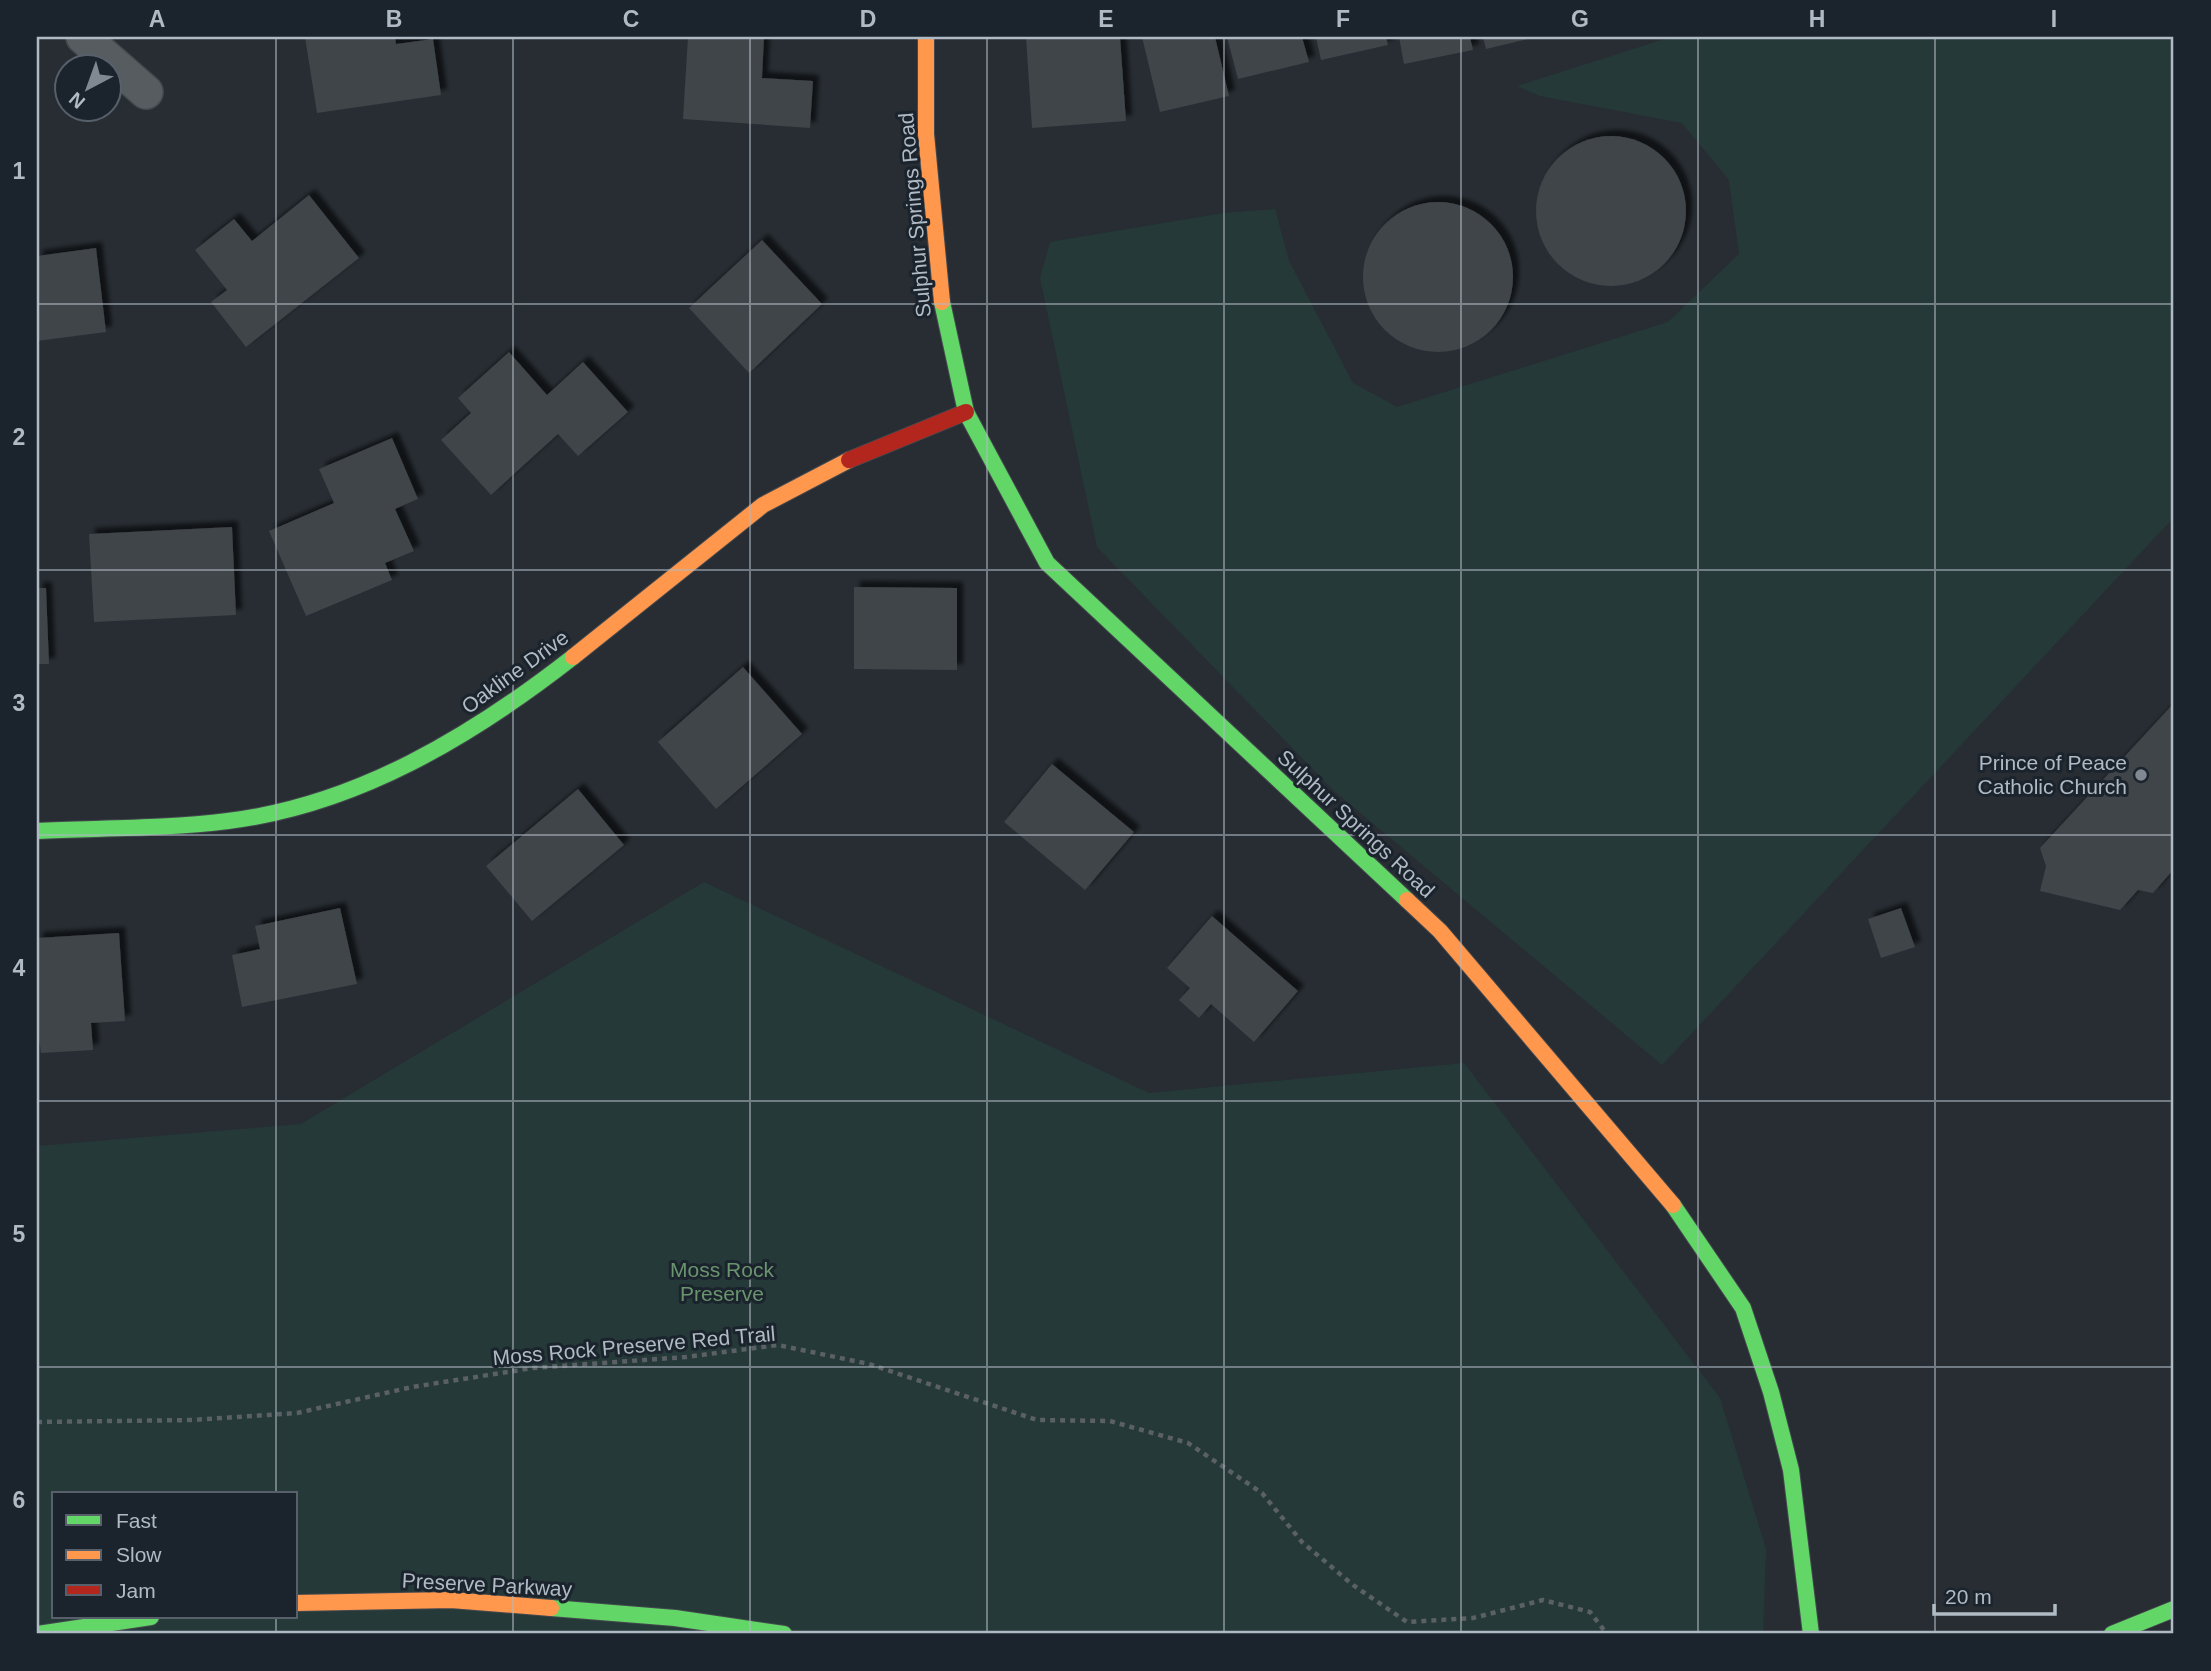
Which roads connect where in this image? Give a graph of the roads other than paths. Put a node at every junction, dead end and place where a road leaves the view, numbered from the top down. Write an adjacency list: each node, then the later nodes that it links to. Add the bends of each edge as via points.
1 (83, 37): 3 (street)
2 (926, 37): 4 (street, Sulphur Springs Road, via 926,134 934,238 944,319)
3 (146, 92)
4 (966, 412): 5 (street, Oakline Drive, via 856,457 763,505 537,684 424,758 306,803 228,821); 13 (street, Sulphur Springs Road, via 1047,563 1440,931 1686,1220 1743,1308 1771,1392 1791,1470)
5 (37, 831)
6 (298, 1602): 9 (street, Preserve Parkway, via 451,1600)
7 (2174, 1609): 14 (street)
8 (145, 1618): 10 (street)
9 (676, 1618): 11 (street, Preserve Parkway); 12 (street, Preserve Parkway)
10 (38, 1634)
11 (737, 1634)
12 (784, 1634)
13 (1811, 1634)
14 (2112, 1634)

